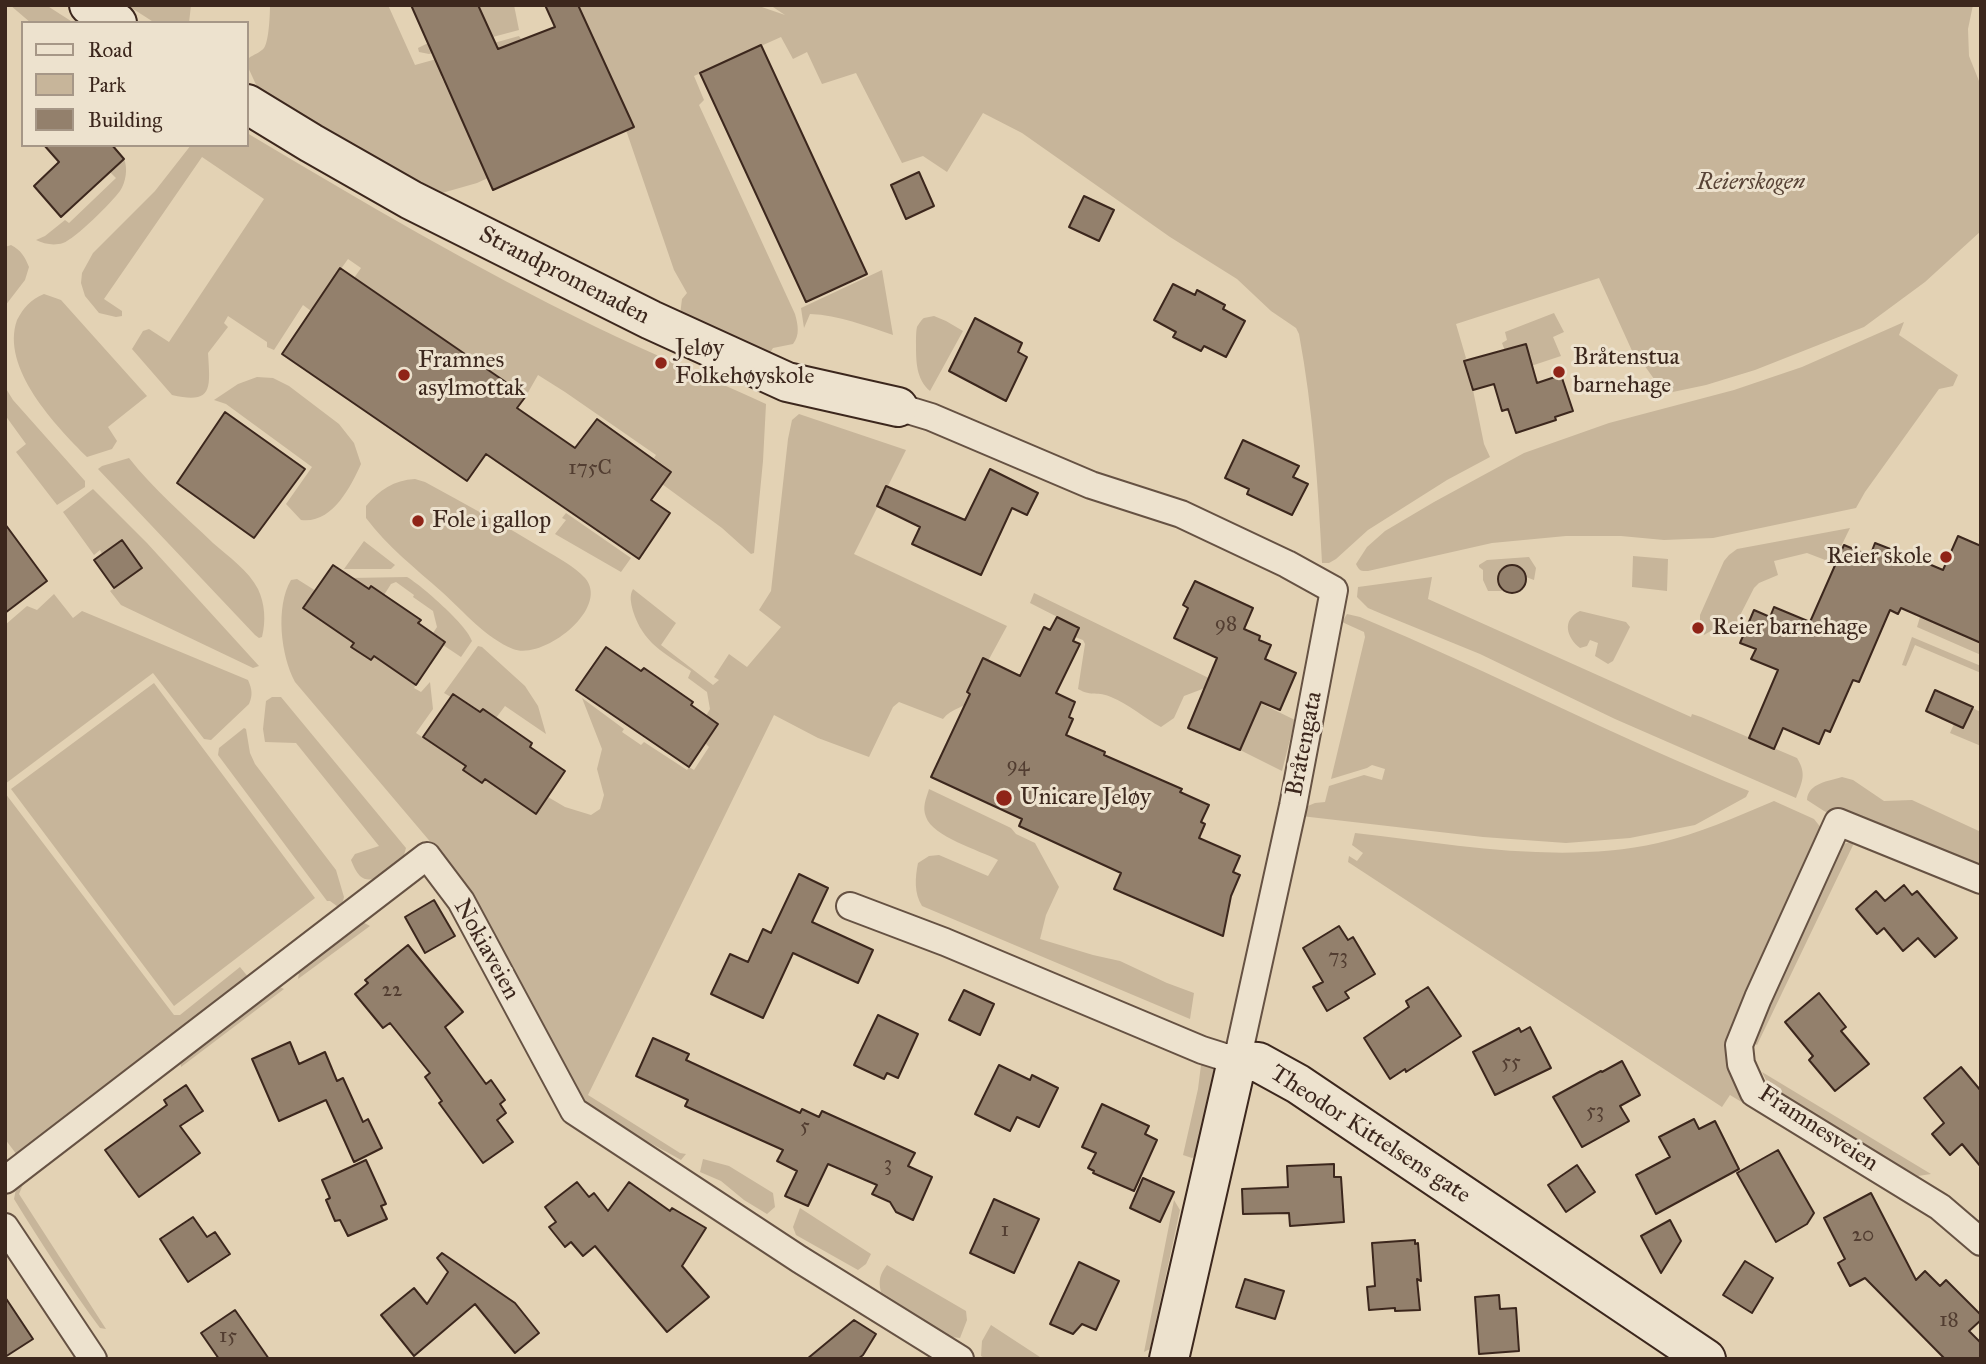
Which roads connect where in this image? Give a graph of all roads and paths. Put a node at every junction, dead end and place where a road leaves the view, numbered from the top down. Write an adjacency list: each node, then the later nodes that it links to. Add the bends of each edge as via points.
1 (89, 5): 2 (street)
2 (114, 21)
3 (248, 105): 4 (street, Strandpromenaden, via 411,200 650,320 787,382)
4 (898, 407): 7 (street, Bråtengata, via 1091,485 1181,514 1334,590)
5 (1981, 880): 10 (street, Framnesveien, via 1838,822 1739,1045 1741,1065 1754,1093 1941,1207)
6 (850, 906): 7 (street, Theodor Kittelsens gate)
7 (1237, 1061): 11 (street, Theodor Kittelsens gate, via 1258,1062 1298,1084); 14 (street, Bråtengata)
8 (5, 1180): 13 (street, Nokiaveien, via 427,856 461,901 574,1111)
9 (5, 1227): 12 (street)
10 (1981, 1242)
11 (1703, 1358)
12 (93, 1359)
13 (960, 1359)
14 (1169, 1359)

